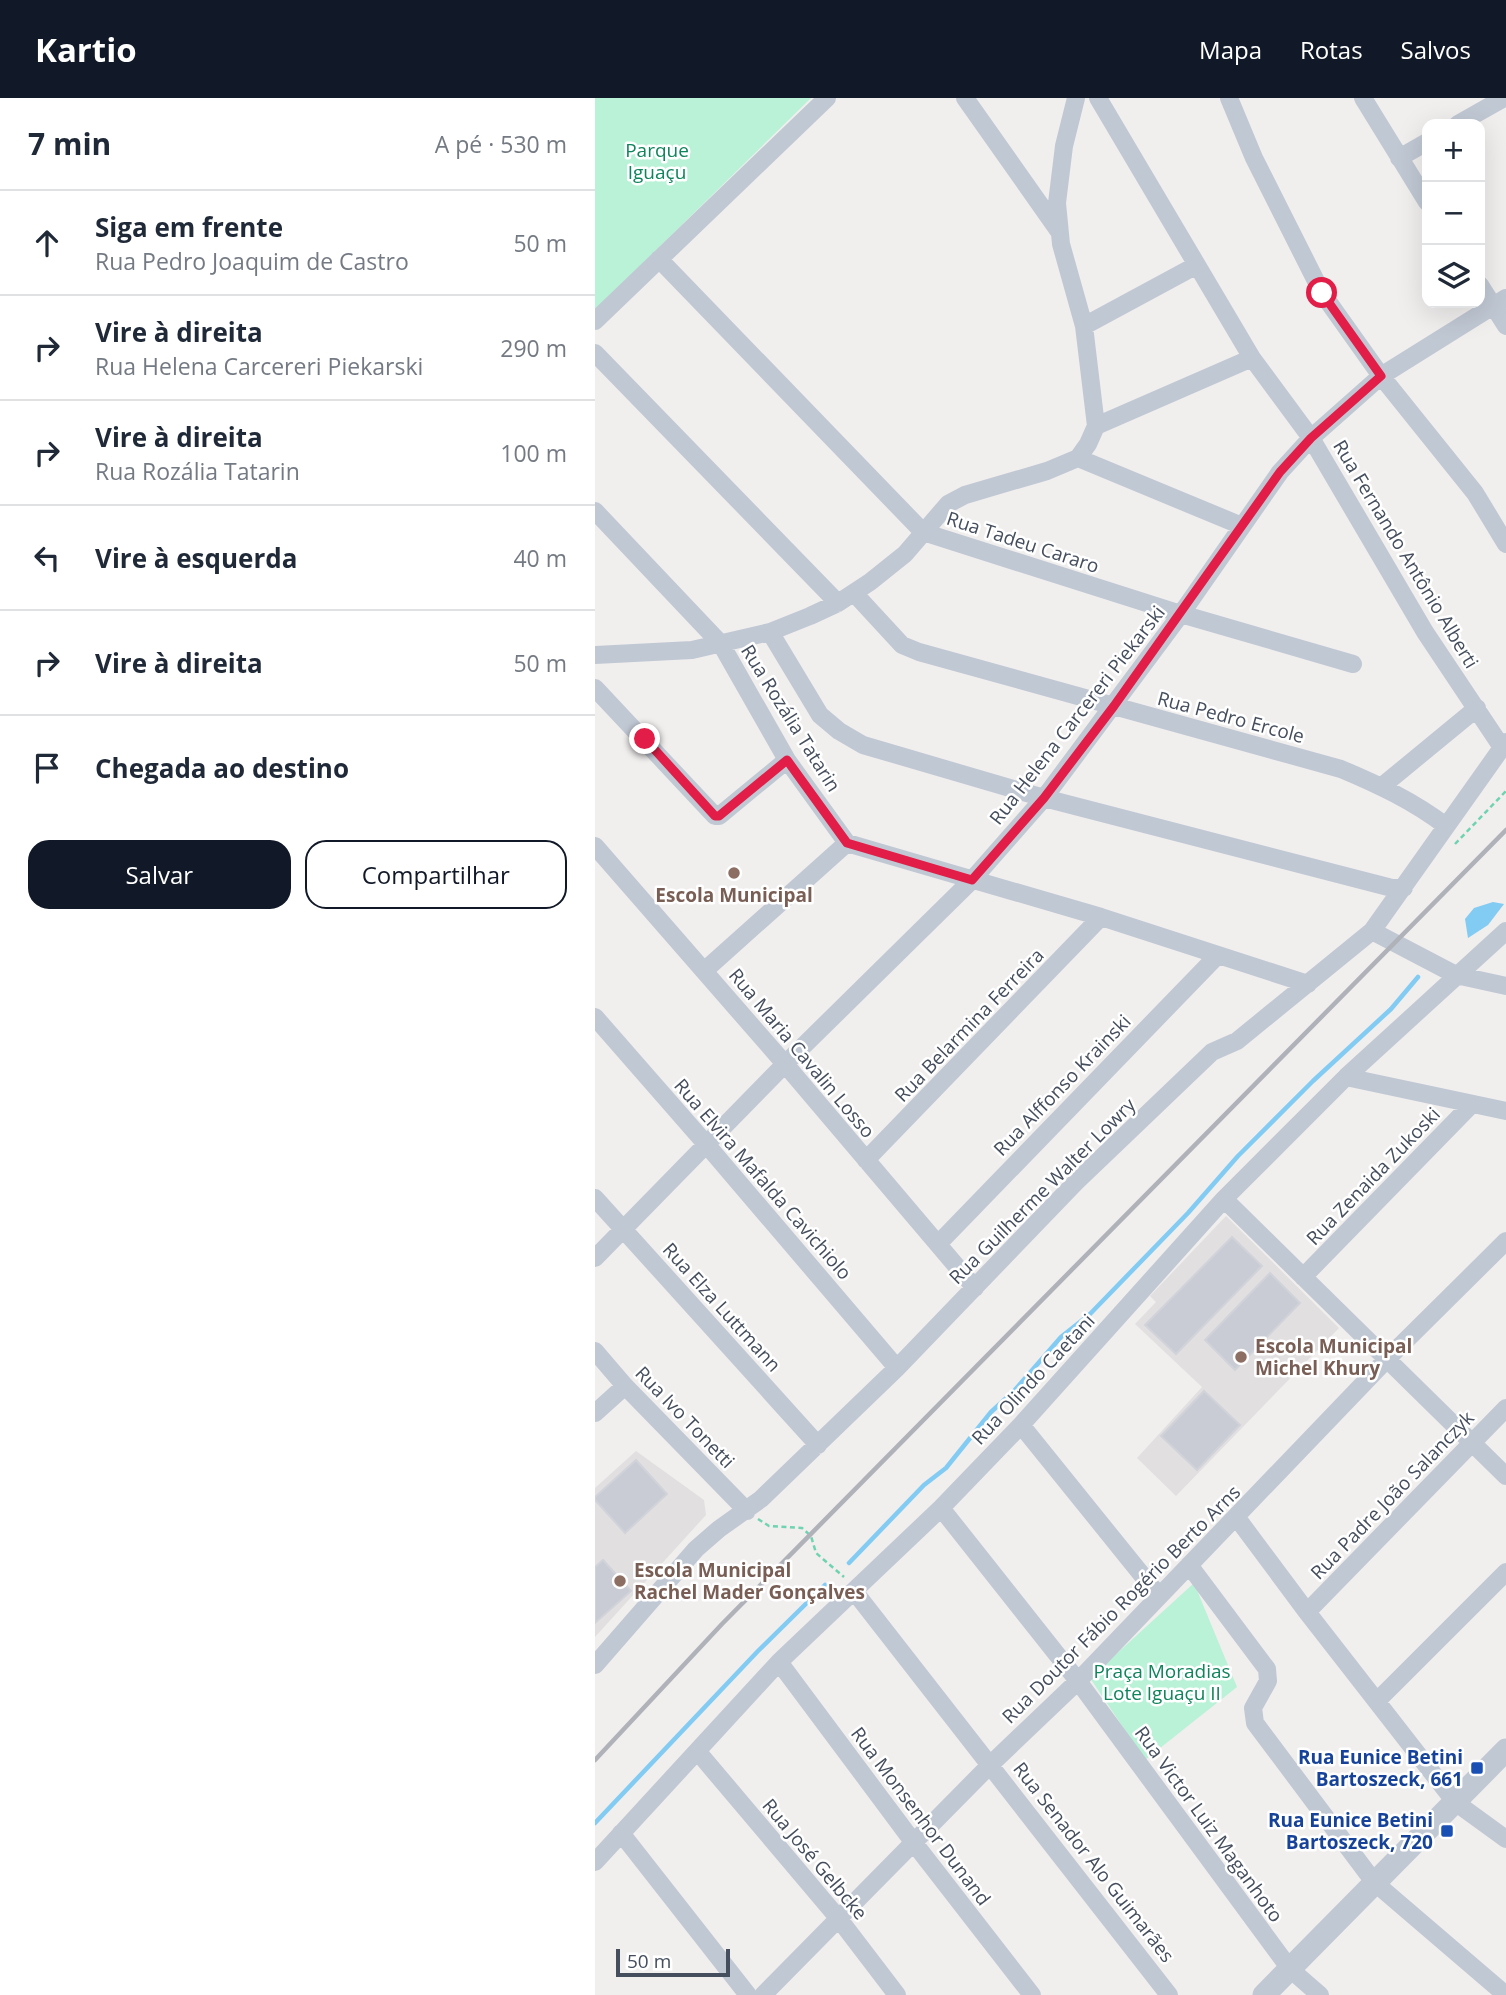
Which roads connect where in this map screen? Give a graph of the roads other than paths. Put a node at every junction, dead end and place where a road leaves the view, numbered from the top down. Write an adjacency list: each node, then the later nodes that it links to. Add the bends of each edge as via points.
1 (827, 98): 13 (street)
2 (965, 98): 12 (street)
3 (1076, 98): 12 (street, via 1064,146)
4 (1098, 98): 14 (street, Rua Fernando Antônio Alberti)
5 (1229, 98): 22 (street, via 1322,293)
6 (1363, 98): 10 (street)
7 (1504, 98): 8 (street)
8 (1467, 119)
9 (1422, 145): 10 (street)
10 (1399, 158): 11 (street)
11 (1422, 194)
12 (1058, 230): 18 (street)
13 (659, 259): 17 (street); 28 (street, Rua Tadeu Cararo)
14 (1198, 265): 18 (street); 21 (street, Rua Fernando Antônio Alberti)
15 (1485, 289): 16 (street)
16 (1500, 302): 19 (street); 22 (street, Rua Helena Carcereri Piekarski)
17 (595, 321)
18 (1084, 326): 23 (street)
19 (1506, 326)
20 (595, 353): 31 (street)
21 (1252, 358): 23 (street); 24 (street, Rua Fernando Antônio Alberti)
22 (1381, 376): 24 (street, Rua Helena Carcereri Piekarski); 29 (street, via 1475,493)
23 (1097, 426): 25 (street)
24 (1311, 438): 27 (street, Rua Helena Carcereri Piekarski); 39 (street, Rua Fernando Antônio Alberti, via 1425,632)
25 (1078, 458): 27 (street); 28 (street, via 965,495 949,504)
26 (595, 511): 34 (street, Rua Rozália Tatarin)
27 (1242, 526): 32 (street, Rua Helena Carcereri Piekarski)
28 (923, 532): 30 (street, via 905,554); 32 (street, Rua Tadeu Cararo)
29 (1506, 544)
30 (854, 593): 31 (street); 38 (street, Rua Pedro Ercole, via 902,645)
31 (838, 603): 33 (street)
32 (1181, 614): 36 (street, Rua Tadeu Cararo); 38 (street, Rua Helena Carcereri Piekarski)
33 (770, 632): 34 (street); 43 (street, via 820,715 839,731 863,745)
34 (721, 644): 35 (street); 41 (street, Rua Rozália Tatarin)
35 (595, 655)
36 (1353, 664)
37 (595, 688): 41 (street, via 715,816)
38 (1114, 706): 42 (street, Rua Pedro Ercole, via 1341,769); 43 (street, Rua Helena Carcereri Piekarski)
39 (1476, 708): 40 (street, Rua Fernando Antônio Alberti); 42 (street)
40 (1503, 744): 44 (street, Rua Guilherme Walter Lowry)
41 (787, 760): 45 (street, Rua Rozália Tatarin)
42 (1381, 787): 44 (street, Rua Pedro Ercole)
43 (1044, 798): 47 (street, Rua Helena Carcereri Piekarski); 48 (street)
44 (1446, 827): 48 (street, Rua Guilherme Walter Lowry)
45 (847, 843): 47 (street); 53 (street)
46 (595, 846): 53 (street, Rua Maria Cavalin Losso)
47 (972, 880): 49 (street); 58 (street, Rua Helena Carcereri Piekarski)
48 (1404, 888): 50 (street, Rua Guilherme Walter Lowry)
49 (1101, 918): 52 (street); 63 (street, Rua Belarmina Ferreira)
50 (1371, 931): 54 (street); 55 (street, Rua Guilherme Walter Lowry)
51 (1506, 931): 54 (street, Rua Olindo Caetani)
52 (1217, 956): 55 (street); 68 (street, Rua Alffonso Krainski)
53 (704, 971): 58 (street, Rua Maria Cavalin Losso)
54 (1456, 975): 56 (street); 59 (street, Rua Olindo Caetani)
55 (1308, 984): 71 (street, Rua Guilherme Walter Lowry, via 1237,1041 1212,1052 1085,1173)
56 (1506, 986)
57 (595, 1017): 62 (street, Rua Elvira Mafalda Cavichiolo)
58 (785, 1064): 62 (street, Rua Helena Carcereri Piekarski); 63 (street, Rua Maria Cavalin Losso)
59 (1346, 1077): 60 (street); 65 (street, Rua Olindo Caetani)
60 (1472, 1104): 61 (street); 70 (street, Rua Zenaida Zukoski)
61 (1506, 1111)
62 (706, 1144): 66 (street, Rua Helena Carcereri Piekarski); 74 (street, Rua Elvira Mafalda Cavichiolo)
63 (866, 1160): 68 (street, Rua Maria Cavalin Losso)
64 (595, 1198): 66 (street, Rua Elza Luttmann)
65 (1224, 1199): 70 (street); 78 (street, Rua Olindo Caetani)
66 (623, 1229): 69 (street, Rua Helena Carcereri Piekarski); 80 (street, Rua Elza Luttmann)
67 (1506, 1241): 73 (street, Rua Doutor Fábio Rogério Berto Arns)
68 (938, 1244): 71 (street, Rua Maria Cavalin Losso)
69 (595, 1258)
70 (1303, 1277): 73 (street)
71 (975, 1288): 74 (street, Rua Guilherme Walter Lowry)
72 (595, 1351): 75 (street, Rua Ivo Tonetti)
73 (1388, 1358): 79 (street); 84 (street, Rua Doutor Fábio Rogério Berto Arns)
74 (897, 1368): 80 (street, Rua Guilherme Walter Lowry)
75 (625, 1386): 77 (street); 83 (street, Rua Ivo Tonetti)
76 (1506, 1408): 79 (street, Rua Padre João Salanczyk)
77 (595, 1413)
78 (1021, 1425): 82 (street, Rua Olindo Caetani); 88 (street)
79 (1472, 1443): 81 (street); 89 (street, Rua Padre João Salanczyk)
80 (818, 1445): 83 (street, Rua Guilherme Walter Lowry)
81 (1506, 1476)
82 (941, 1508): 87 (street, Rua Olindo Caetani); 92 (street, Rua Victor Luiz Maganhoto)
83 (747, 1511): 91 (street, Rua Guilherme Walter Lowry, via 696,1549)
84 (1237, 1518): 85 (street, Rua Doutor Fábio Rogério Berto Arns); 89 (street)
85 (1189, 1565): 88 (street, Rua Doutor Fábio Rogério Berto Arns); 102 (street, via 1267,1670 1268,1681 1253,1708 1255,1723)
86 (1506, 1572): 93 (street)
87 (851, 1585): 90 (street, Rua Olindo Caetani); 96 (street, Rua Senador Alo Guimarães)
88 (1159, 1596): 92 (street, Rua Doutor Fábio Rogério Berto Arns)
89 (1307, 1612): 93 (street)
90 (779, 1662): 95 (street, Rua Olindo Caetani); 100 (street, Rua Monsenhor Dunand)
91 (595, 1665)
92 (1078, 1681): 96 (street, Rua Doutor Fábio Rogério Berto Arns); 104 (street, Rua Victor Luiz Maganhoto)
93 (1377, 1701): 97 (street)
94 (1506, 1749): 97 (street)
95 (698, 1752): 98 (street, Rua Olindo Caetani); 103 (street, Rua José Gelbcke)
96 (991, 1764): 100 (street, Rua Doutor Fábio Rogério Berto Arns); 109 (street, Rua Senador Alo Guimarães)
97 (1455, 1802): 99 (street); 102 (street)
98 (621, 1833): 101 (street, Rua Olindo Caetani); 105 (street)
99 (1506, 1839)
100 (914, 1843): 103 (street, Rua Doutor Fábio Rogério Berto Arns); 108 (street, Rua Monsenhor Dunand)
101 (595, 1862)
102 (1374, 1882): 104 (street); 112 (street)
103 (839, 1919): 106 (street, Rua Doutor Fábio Rogério Berto Arns); 107 (street, Rua José Gelbcke)
104 (1290, 1969): 110 (street); 111 (street, Rua Victor Luiz Maganhoto)
105 (748, 1995)
106 (764, 1995)
107 (897, 1995)
108 (1032, 1995)
109 (1169, 1995)
110 (1264, 1995)
111 (1320, 1995)
112 (1506, 1995)

